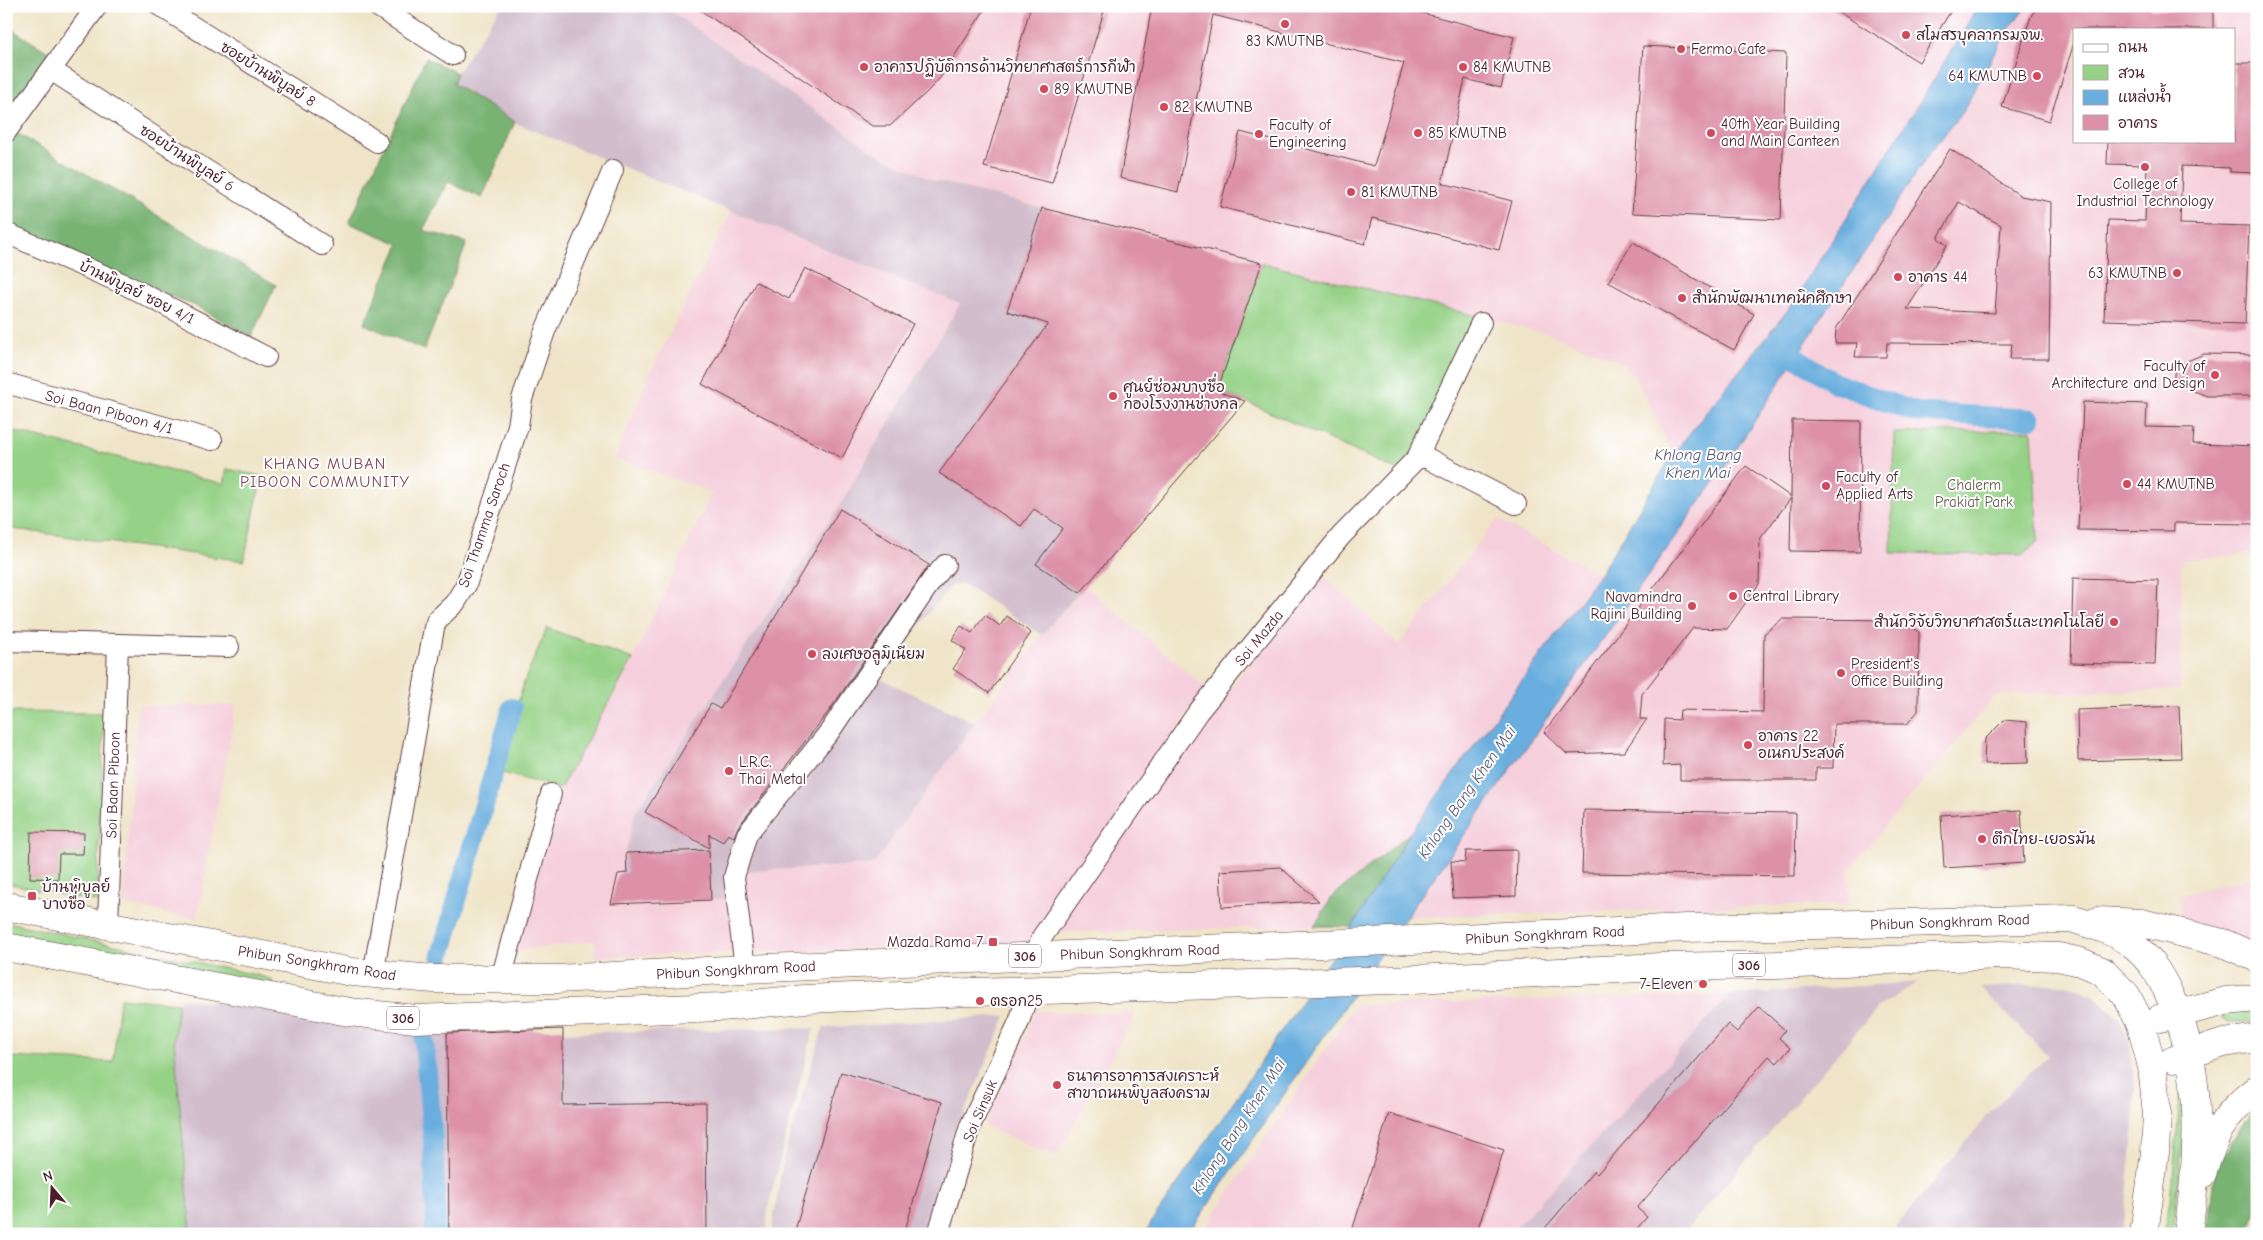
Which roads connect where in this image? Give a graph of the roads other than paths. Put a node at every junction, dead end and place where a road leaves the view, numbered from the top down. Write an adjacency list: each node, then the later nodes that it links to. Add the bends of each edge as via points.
1 (97, 6): 5 (street)
2 (160, 6): 7 (street, ซอยบ้านพิบูลย์ 8)
3 (377, 6): 4 (street)
4 (453, 55)
5 (51, 70): 6 (street); 10 (street, ซอยบ้านพิบูลย์ 6)
6 (6, 132)
7 (377, 142)
8 (613, 170): 29 (street, Soi Thamma Saroch, via 545,331 466,585 434,628)
9 (6, 233): 12 (street, บ้านพิบูลย์ ซอย 4/1, via 126,285)
10 (322, 245)
11 (1481, 323): 15 (street, Soi Mazda)
12 (266, 357)
13 (6, 383): 14 (street, Soi Baan Piboon 4/1)
14 (212, 440)
15 (1417, 458): 16 (street, via 1427,458); 26 (street, Soi Mazda, via 1341,536 1194,719 1042,937)
16 (1516, 504)
17 (945, 566): 28 (street, via 932,580 830,731 747,834 734,877)
18 (6, 641): 19 (street)
19 (118, 644): 20 (street); 24 (street, Soi Baan Piboon)
20 (229, 647)
21 (551, 794): 30 (street)
22 (6, 906): 24 (main road, Phibun Songkhram Road / 306)
23 (2074, 919): 26 (main road, Phibun Songkhram Road / 306, via 1687,928); 27 (main road, via 2142,923 2223,943); 36 (main road, Phibun Songkhram Road / 306, via 2129,941 2149,959)
24 (108, 925): 29 (main road, Phibun Songkhram Road / 306)
25 (6, 947): 35 (main road, 306, via 349,1012 416,1019)
26 (1041, 956): 28 (main road, Phibun Songkhram Road / 306)
27 (2257, 958)
28 (745, 969): 31 (main road, Phibun Songkhram Road / 306); 33 (main road, via 750,982 756,987 793,992)
29 (373, 975): 30 (main road, Phibun Songkhram Road / 306)
30 (501, 979): 31 (main road, Phibun Songkhram Road / 306)
31 (556, 979): 35 (main road, via 563,989 571,991 696,986)
32 (1029, 991): 33 (main road, 306); 37 (main road, 306, via 2000,955 2058,958 2081,962 2102,971 2126,995); 43 (street, Soi Sinsuk, via 1020,1022 970,1126)
33 (805, 998): 35 (main road, 306)
34 (2257, 998): 36 (main road, via 2226,1000)
35 (721, 1007)
36 (2178, 1012): 37 (main road); 39 (main road, Phibun Songkhram Road)
37 (2141, 1024): 40 (main road)
38 (2257, 1038): 39 (main road, via 2224,1042)
39 (2191, 1053): 40 (main road); 42 (main road, Phibun Songkhram Road, via 2195,1083 2195,1142)
40 (2152, 1067): 44 (main road, via 2157,1114)
41 (2257, 1089): 42 (main road, via 2238,1103 2223,1121 2211,1146)
42 (2190, 1221)
43 (938, 1234)
44 (2144, 1234)

